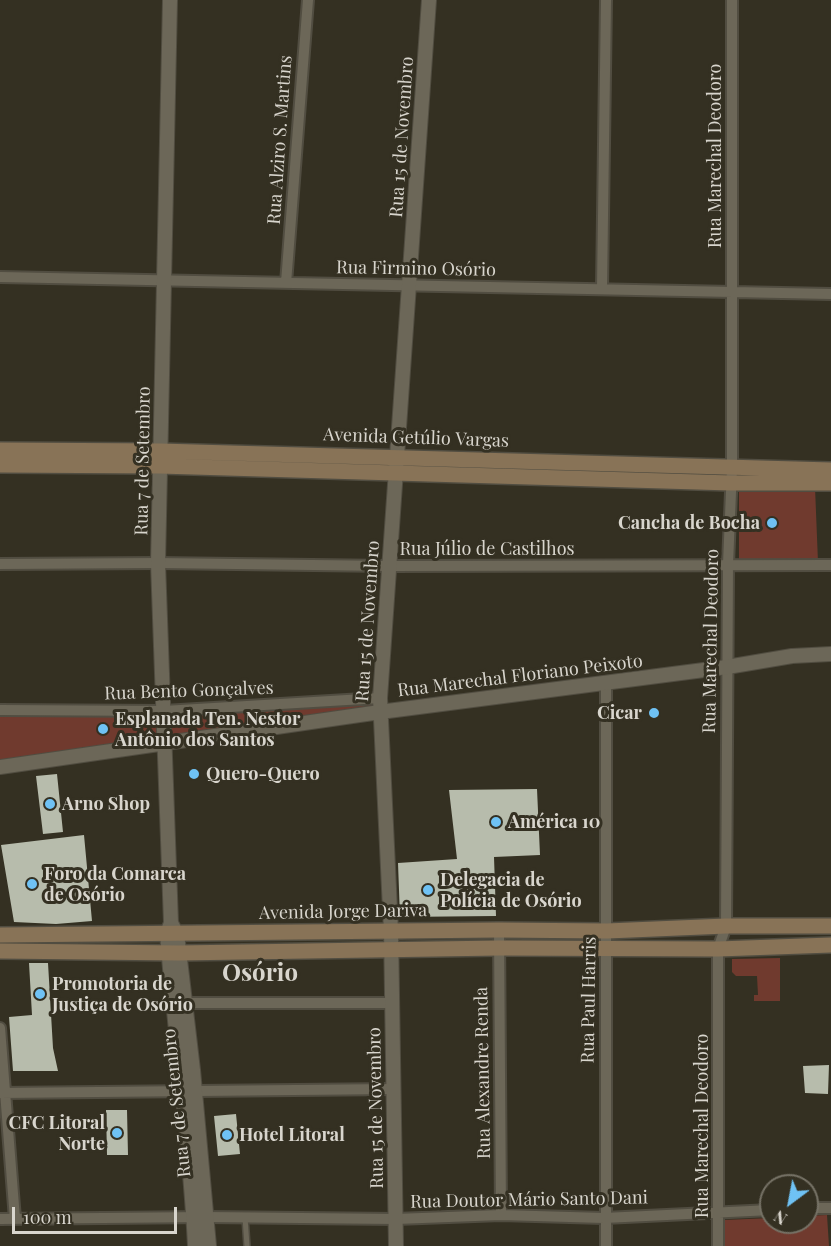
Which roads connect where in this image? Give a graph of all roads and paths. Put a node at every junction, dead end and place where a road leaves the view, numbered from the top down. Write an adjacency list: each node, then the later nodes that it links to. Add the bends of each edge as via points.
1 (170, 0): 7 (street, Rua 7 de Setembro)
2 (308, 0): 8 (street, Rua Alziro S. Martins)
3 (429, 0): 9 (street, Rua 15 de Novembro)
4 (606, 0): 10 (street)
5 (732, 0): 11 (street, Rua Marechal Deodoro)
6 (0, 278): 7 (street, Rua Firmino Osório)
7 (166, 281): 8 (street, Rua Firmino Osório); 15 (street, Rua 7 de Setembro)
8 (286, 283): 9 (street, Rua Firmino Osório)
9 (410, 285): 10 (street, Rua Firmino Osório); 16 (street, Rua 15 de Novembro)
10 (602, 288): 11 (street, Rua Firmino Osório)
11 (731, 291): 12 (street, Rua Firmino Osório); 19 (street, Rua Marechal Deodoro)
12 (831, 294)
13 (0, 450): 14 (main road, Avenida Getúlio Vargas)
14 (32, 458): 15 (main road, Avenida Getúlio Vargas); 17 (main road, Avenida Getúlio Vargas)
15 (160, 458): 16 (main road, Avenida Getúlio Vargas); 21 (street, Rua 7 de Setembro)
16 (396, 464): 19 (main road, Avenida Getúlio Vargas); 25 (street, Rua 15 de Novembro)
17 (0, 465)
18 (831, 470): 19 (main road, Avenida Getúlio Vargas)
19 (731, 475): 20 (main road, Avenida Getúlio Vargas); 23 (street, Rua Marechal Deodoro)
20 (831, 483)
21 (159, 563): 22 (street, Rua Júlio de Castilhos); 25 (street, Rua Júlio de Castilhos); 31 (street, Rua 7 de Setembro)
22 (0, 564)
23 (728, 564): 24 (street, Rua Júlio de Castilhos); 25 (street, Rua Júlio de Castilhos); 27 (street, Rua Marechal Deodoro)
24 (831, 565)
25 (390, 566): 29 (street, Rua 15 de Novembro)
26 (831, 654): 27 (street, Rua Marechal Floriano Peixoto)
27 (727, 667): 28 (street, Rua Marechal Floriano Peixoto); 34 (street, Rua Marechal Deodoro)
28 (606, 683): 29 (street, Rua Marechal Floriano Peixoto); 40 (street, Rua Paul Harris)
29 (380, 705): 31 (street, Rua Bento Gonçalves); 32 (street, Rua Marechal Floriano Peixoto); 39 (street, Rua 15 de Novembro)
30 (0, 710): 31 (street, Rua Bento Gonçalves)
31 (164, 711): 32 (street, Rua 7 de Setembro)
32 (163, 744): 33 (street, Rua Marechal Floriano Peixoto); 37 (street, Rua 7 de Setembro)
33 (0, 767)
34 (726, 926): 35 (main road, Avenida Jorge Dariva); 40 (main road, Avenida Jorge Dariva); 46 (street, Rua Marechal Deodoro)
35 (785, 926): 36 (main road, Avenida Jorge Dariva); 44 (main road)
36 (831, 926)
37 (172, 930): 39 (main road, Avenida Jorge Dariva); 41 (main road, Avenida Jorge Dariva); 49 (street, Rua 7 de Setembro)
38 (499, 930): 39 (main road, Avenida Jorge Dariva); 40 (main road, Avenida Jorge Dariva); 45 (street, Rua Alexandre Renda)
39 (391, 931): 47 (street, Rua 15 de Novembro)
40 (607, 931): 43 (street, Rua Paul Harris)
41 (0, 935)
42 (831, 945): 44 (main road)
43 (605, 947): 45 (main road); 46 (main road); 61 (street, Rua Paul Harris)
44 (786, 947): 46 (main road)
45 (499, 948): 47 (main road); 58 (street, Rua Alexandre Renda)
46 (718, 949): 57 (street, Rua Marechal Deodoro)
47 (391, 950): 49 (main road); 51 (street, Rua 15 de Novembro)
48 (0, 951): 49 (main road)
49 (174, 953): 50 (street, Rua 7 de Setembro)
50 (178, 1003): 51 (street); 54 (street, Rua 7 de Setembro)
51 (391, 1003): 53 (street, Rua 15 de Novembro)
52 (0, 1028): 55 (street)
53 (394, 1089): 54 (street); 64 (street, Rua 15 de Novembro)
54 (188, 1090): 55 (street); 59 (street, Rua 7 de Setembro)
55 (3, 1093): 63 (street)
56 (759, 1209): 57 (street, Rua Doutor Mário Santo Dani)
57 (719, 1211): 61 (street, Rua Doutor Mário Santo Dani); 70 (street, Rua Marechal Deodoro)
58 (501, 1215): 61 (street, Rua Doutor Mário Santo Dani); 64 (street, Rua Doutor Mário Santo Dani)
59 (200, 1217): 60 (street, Rua Doutor Mário Santo Dani); 63 (street, Rua Doutor Mário Santo Dani); 65 (street, Rua 7 de Setembro); 66 (street, Rua 7 de Setembro)
60 (245, 1217): 64 (street, Rua Doutor Mário Santo Dani); 67 (lane)
61 (604, 1218): 69 (street, Rua Paul Harris)
62 (0, 1219): 63 (street, Rua Doutor Mário Santo Dani)
63 (15, 1219)
64 (396, 1219): 68 (street, Rua 15 de Novembro)
65 (195, 1246)
66 (208, 1246)
67 (247, 1246)
68 (396, 1246)
69 (606, 1246)
70 (718, 1246)

